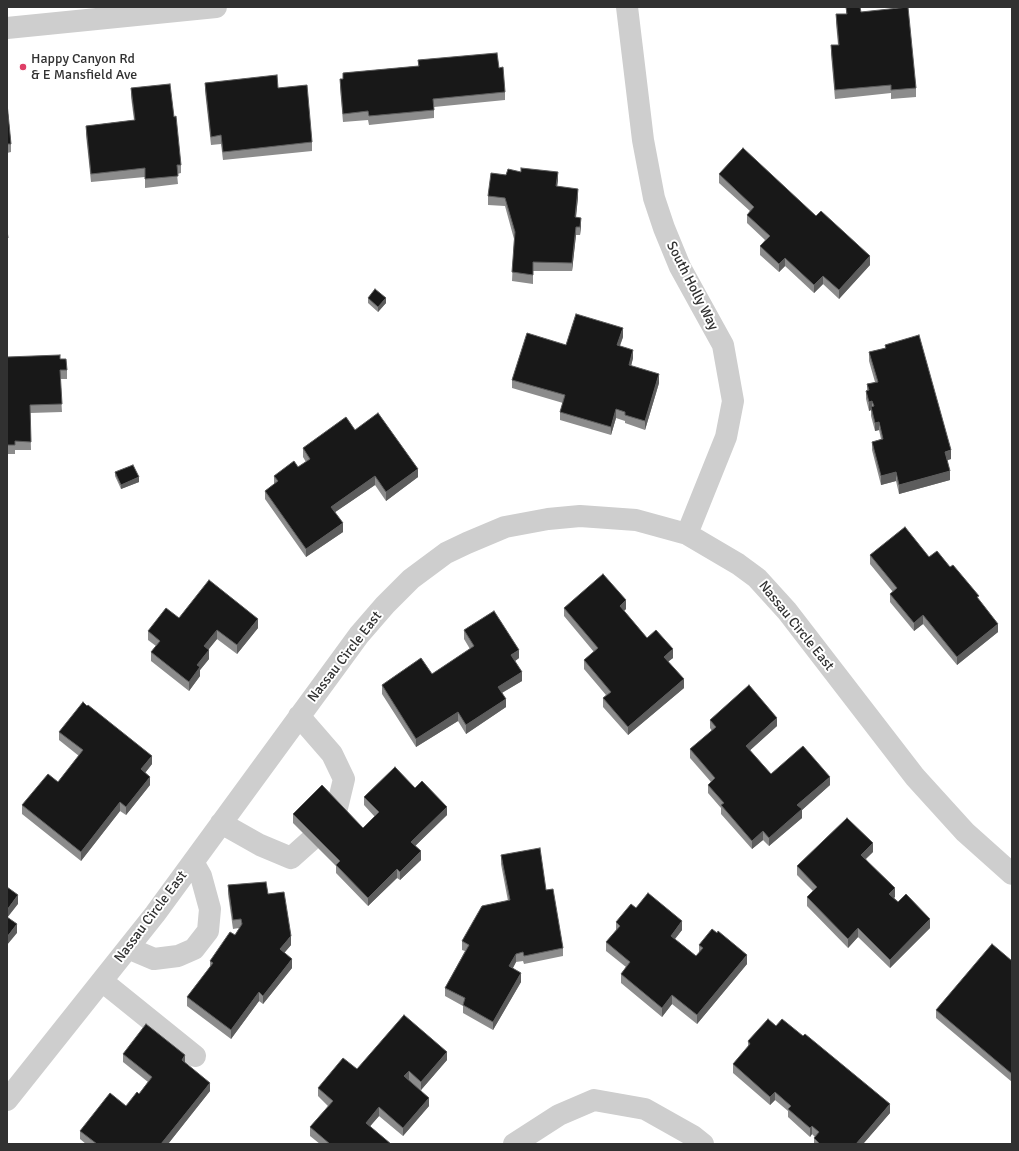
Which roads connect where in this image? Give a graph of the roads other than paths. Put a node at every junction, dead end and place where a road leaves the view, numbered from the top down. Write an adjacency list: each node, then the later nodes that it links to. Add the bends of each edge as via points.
1 (216, 7): 3 (street)
2 (627, 7): 4 (street, South Holly Way, via 643,140 654,198 680,267 723,345 733,401 726,437)
3 (7, 28)
4 (687, 534): 5 (street, Nassau Circle East, via 636,520 580,516 505,527 467,542 446,553 411,579 385,605 359,635); 10 (street, Nassau Circle East, via 757,578 787,611 916,777 966,832)
5 (299, 716): 6 (street, via 332,754 344,779); 7 (street, Nassau Circle East)
6 (337, 808)
7 (221, 823): 8 (street, via 260,845 291,858); 9 (street, Nassau Circle East)
8 (310, 841)
9 (193, 862): 11 (street, Nassau Circle East); 11 (street, via 201,876 210,909 208,931 194,949 178,956 154,958)
10 (1012, 874)
11 (128, 948): 12 (street, Nassau Circle East)
12 (102, 981): 13 (street); 14 (street, Nassau Circle East)
13 (195, 1056)
14 (7, 1100)
15 (514, 1144): 16 (street, via 559,1115 594,1100 645,1109)
16 (703, 1144)

